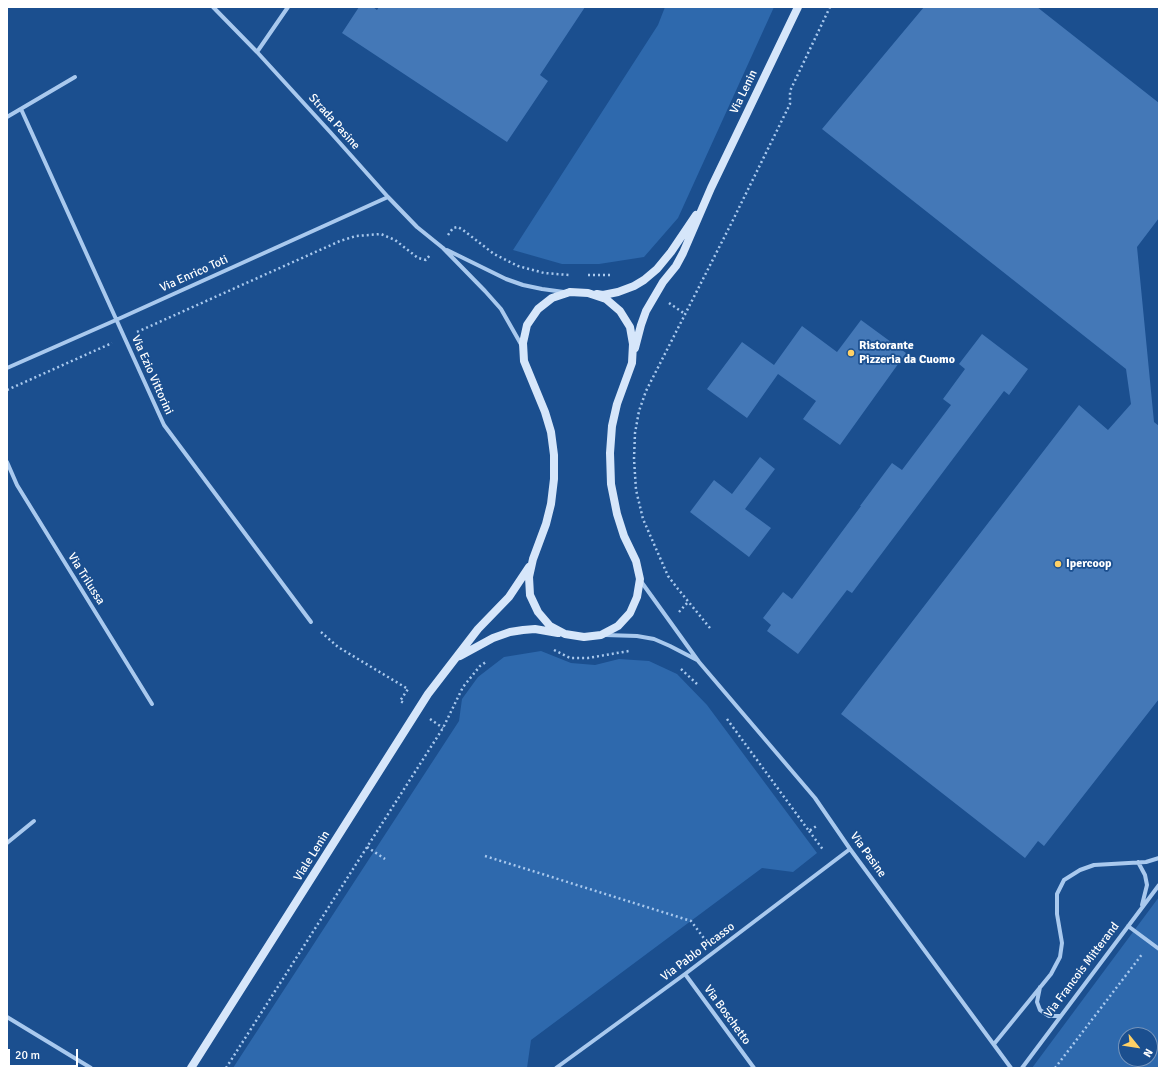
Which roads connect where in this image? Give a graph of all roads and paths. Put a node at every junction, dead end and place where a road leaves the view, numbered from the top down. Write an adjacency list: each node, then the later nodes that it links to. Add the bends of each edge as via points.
1 (213, 7): 5 (street, Strada Pasine)
2 (288, 7): 5 (street)
3 (798, 7): 9 (main road, Via Lenin)
4 (830, 7): 18 (path, via 790,91 790,104)
5 (257, 52): 10 (street, Strada Pasine)
6 (75, 77): 7 (street)
7 (21, 109): 8 (street); 19 (street, Via Ezio Vittorini)
8 (7, 117)
9 (712, 188): 16 (main road, Via Lenin, via 682,236 657,269 634,286 618,292 603,295); 17 (main road, Via Lenin, via 684,253)
10 (388, 197): 11 (street, Strada Pasine, via 417,227); 19 (street, Via Enrico Toti)
11 (441, 246): 12 (path, via 454,228 458,227 494,254 518,266 544,273); 15 (street, via 517,283); 20 (path, via 426,260 418,258 395,240 381,234 356,236); 21 (street, via 501,309)
12 (572, 275)
13 (586, 275): 14 (path)
14 (616, 275)
15 (570, 292): 16 (main road, Via Lenin); 21 (main road, via 552,298 538,309 527,325)
16 (588, 293): 22 (main road, via 606,299 620,311 630,327 634,344)
17 (656, 293): 18 (path); 22 (main road, Via Lenin, via 641,325)
18 (685, 314): 29 (path, via 646,391 639,411 634,459 636,490 644,519 668,576)
19 (116, 320): 20 (street, Via Ezio Vittorini); 23 (street, Via Enrico Toti)
20 (124, 338): 24 (path); 28 (street, Via Ezio Vittorini, via 164,426)
21 (523, 348): 26 (main road, via 524,361 551,432 554,455 550,504)
22 (632, 363): 27 (main road, via 616,404 612,426 611,484 617,514 636,561)
23 (7, 368)
24 (7, 390)
25 (7, 462): 39 (street, Via Trilussa, via 17,485)
26 (534, 559): 30 (main road, via 529,577 530,595 538,612 550,626); 34 (main road, Viale Lenin, via 509,597 478,628)
27 (640, 579): 31 (main road, via 637,597 630,613 618,626); 36 (street, Via Pasine)
28 (311, 622): 40 (path, via 338,647 408,689 400,701)
29 (710, 628)
30 (566, 634): 31 (main road, via 584,637); 34 (main road, via 535,629 510,632)
31 (601, 635): 36 (street, via 654,639)
32 (552, 649): 33 (path, via 570,658 588,658)
33 (632, 650)
34 (456, 658): 40 (main road, Viale Lenin)
35 (491, 659): 42 (path, via 480,666 463,688)
36 (699, 662): 43 (street, Via Pasine, via 815,798)
37 (676, 664): 38 (path)
38 (698, 685)
39 (152, 704)
40 (418, 711): 42 (path); 66 (main road, Viale Lenin)
41 (726, 719): 45 (path)
42 (443, 728): 47 (path)
43 (828, 817): 45 (path); 48 (street, Via Pasine)
44 (34, 821): 46 (street)
45 (809, 831): 52 (path)
46 (7, 843)
47 (367, 847): 51 (path); 67 (path)
48 (850, 849): 52 (street, Via Pablo Picasso); 64 (street, Via Pasine)
49 (485, 856): 59 (path, via 691,921)
50 (1159, 858): 53 (street, Via Francois Mitterand)
51 (385, 859)
52 (833, 862): 59 (street, Via Pablo Picasso)
53 (1138, 862): 55 (street, via 1147,885); 61 (street, Via Francois Mitterand, via 1094,865 1064,880 1058,894 1057,914 1062,944 1060,957 1051,974)
54 (1159, 885): 55 (street, Via Francois Mitterand)
55 (1142, 907): 56 (street, Via Francois Mitterand)
56 (1128, 926): 57 (street); 62 (street, Via Francois Mitterand)
57 (1151, 943): 58 (street); 72 (path)
58 (1159, 949)
59 (714, 952): 60 (street, Via Pablo Picasso)
60 (685, 974): 68 (street, Via Pablo Picasso); 69 (street, Via Boschetto)
61 (1040, 986): 62 (street, via 1037,1002 1040,1010 1049,1016); 64 (street, Via Francois Mitterand)
62 (1061, 1016): 71 (street, Via Francois Mitterand)
63 (7, 1017): 65 (street)
64 (994, 1044): 70 (street, Via Pasine)
65 (90, 1068)
66 (191, 1068)
67 (226, 1068)
68 (556, 1068)
69 (754, 1068)
70 (1011, 1068)
71 (1022, 1068)
72 (1055, 1068)

